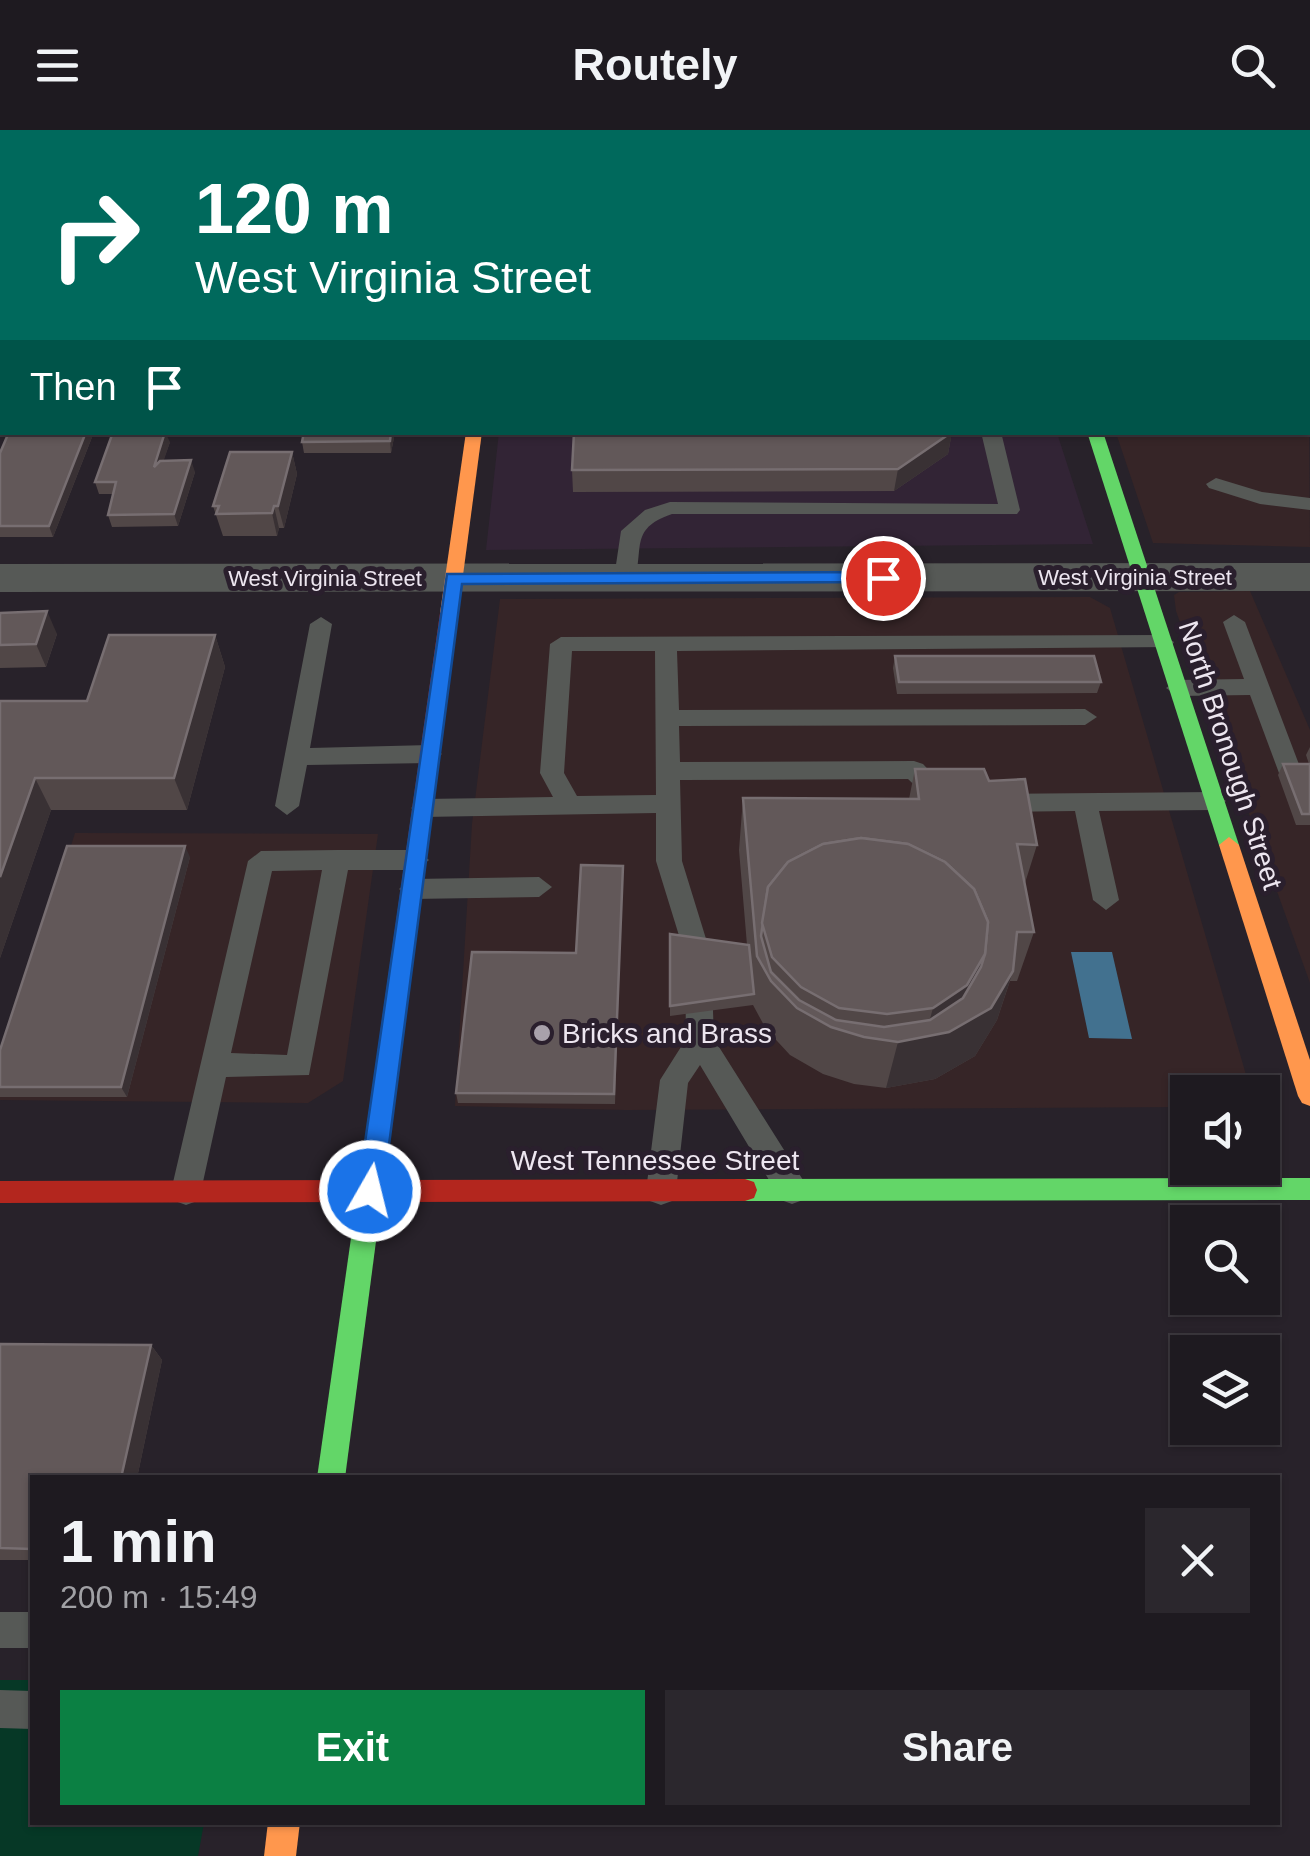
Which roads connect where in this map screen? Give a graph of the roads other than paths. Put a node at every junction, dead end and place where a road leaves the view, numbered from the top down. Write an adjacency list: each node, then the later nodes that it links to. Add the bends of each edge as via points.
1 (474, 435): 9 (main road)
2 (992, 435): 10 (lane, via 1010,510 670,508 628,536)
3 (1096, 435): 6 (main road, North Bronough Street)
4 (1216, 484): 5 (lane)
5 (1310, 504)
6 (1142, 577): 7 (street, West Virginia Street); 10 (street, West Virginia Street); 13 (main road, North Bronough Street)
7 (1310, 577)
8 (0, 578): 9 (street, West Virginia Street)
9 (454, 578): 10 (street, West Virginia Street); 19 (main road)
10 (624, 578)
11 (1234, 622): 15 (lane)
12 (321, 624): 20 (lane)
13 (1163, 642): 14 (lane); 16 (main road, North Bronough Street)
14 (666, 644): 17 (lane); 25 (lane, via 562,644 552,773)
15 (1258, 687): 16 (lane); 21 (lane)
16 (1178, 688): 24 (main road, North Bronough Street)
17 (667, 718): 18 (lane); 22 (lane)
18 (1085, 718)
19 (430, 754): 20 (lane); 28 (main road)
20 (296, 757): 27 (lane)
21 (1288, 767)
22 (668, 771): 23 (lane, via 914,770 948,803); 26 (lane)
23 (1086, 802): 24 (lane); 33 (lane)
24 (1214, 802): 36 (main road, North Bronough Street)
25 (569, 804): 26 (lane); 28 (lane)
26 (668, 804): 34 (lane, via 669,860 698,955)
27 (288, 806)
28 (423, 808): 30 (main road)
29 (337, 860): 30 (lane); 35 (lane, via 260,860); 35 (lane, via 299,1067)
30 (416, 860): 32 (main road)
31 (539, 887): 32 (lane)
32 (412, 889): 39 (main road)
33 (1106, 900)
34 (700, 1041): 38 (lane); 40 (lane, via 674,1080)
35 (214, 1065): 42 (lane)
36 (1310, 1096)
37 (1310, 1189): 38 (main road, West Tennessee Street)
38 (792, 1190): 40 (main road, West Tennessee Street)
39 (370, 1191): 40 (main road, West Tennessee Street); 42 (main road, West Tennessee Street); 43 (main road)
40 (662, 1191)
41 (0, 1192): 42 (main road, West Tennessee Street)
42 (186, 1192)
43 (332, 1475)
44 (0, 1630): 45 (lane)
45 (30, 1630)
46 (0, 1709): 47 (lane)
47 (30, 1710)
48 (284, 1825): 49 (main road)
49 (280, 1856)

